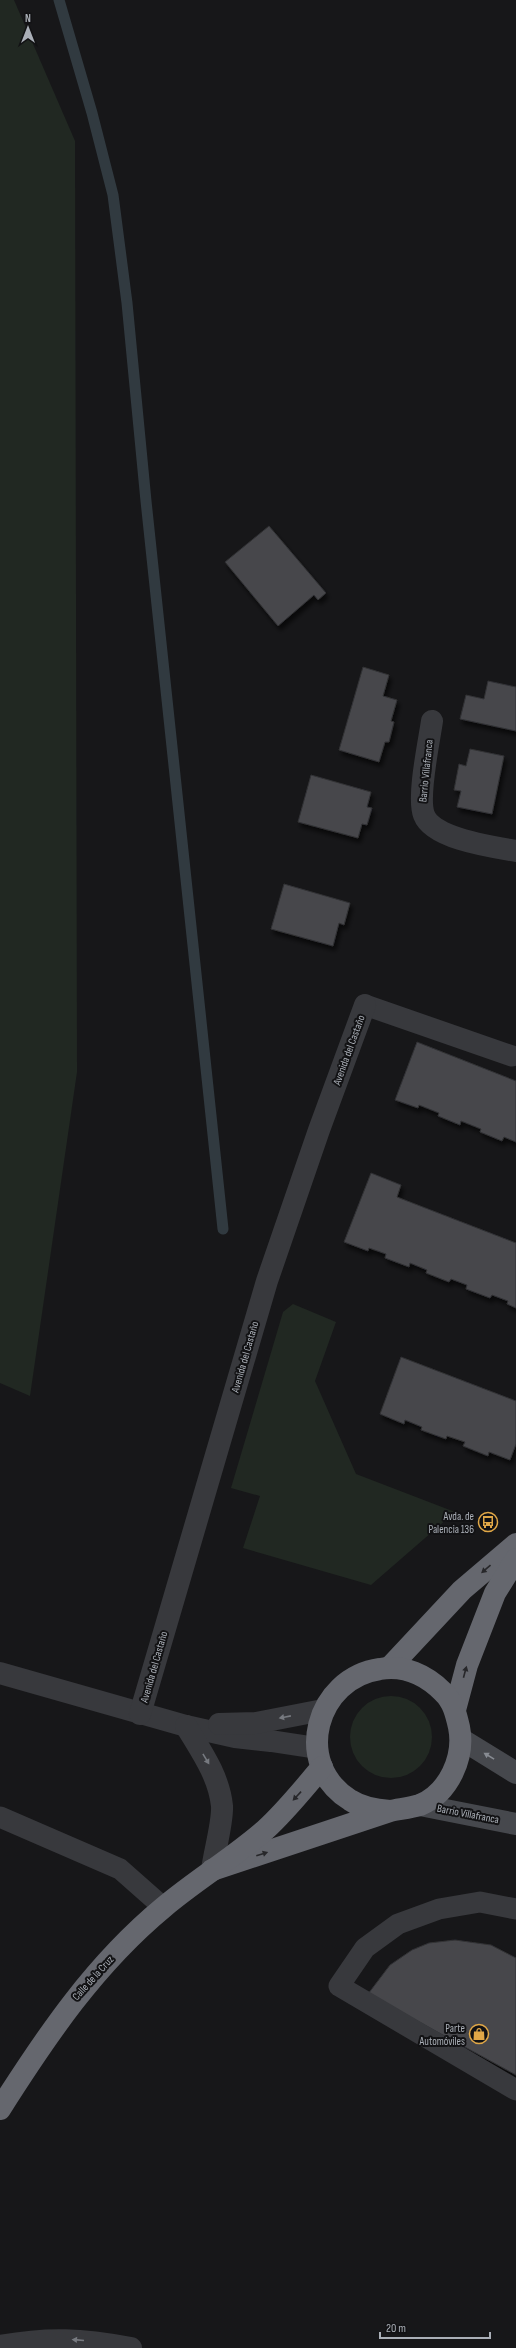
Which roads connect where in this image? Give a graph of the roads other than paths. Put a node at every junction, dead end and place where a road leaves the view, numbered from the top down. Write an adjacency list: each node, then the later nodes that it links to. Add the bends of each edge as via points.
1 (432, 720): 2 (street, Barrio Villafranca, via 423,786 424,815 431,826 446,834 493,847)
2 (516, 850)
3 (365, 1004): 4 (lane); 11 (street, Avenida del Castaño, via 267,1281)
4 (512, 1056)
5 (516, 1544): 7 (highway, one-way to 7, via 462,1590)
6 (516, 1559): 10 (highway, one-way to 6, via 467,1665 495,1593)
7 (390, 1667): 9 (highway, via 369,1670 350,1678 334,1692); 10 (highway, via 410,1670 429,1679 444,1693)
8 (0, 1673): 11 (street, Avenida del Castaño)
9 (323, 1710): 12 (street, Avenida del Castaño, one-way to 12, via 256,1723); 14 (highway, via 317,1730)
10 (455, 1710): 13 (highway)
11 (140, 1714): 12 (street, Avenida del Castaño)
12 (186, 1726): 14 (street, Avenida del Castaño, via 235,1738 271,1740); 20 (street, one-way to 20, via 211,1767 222,1808)
13 (461, 1739): 15 (street, one-way to 13); 16 (highway, via 459,1759 450,1778 437,1793)
14 (320, 1758): 17 (highway, via 333,1785 349,1800 368,1809); 20 (highway, Calle de la Cruz, one-way to 20, via 265,1830)
15 (516, 1773)
16 (420, 1805): 17 (highway); 19 (street, Barrio Villafranca)
17 (390, 1811): 20 (highway, one-way to 17)
18 (0, 1817): 21 (lane, via 120,1869)
19 (516, 1824)
20 (212, 1870): 21 (highway, Calle de la Cruz)
21 (163, 1907): 24 (highway, Calle de la Cruz, via 129,1939 75,1998)
22 (516, 1909): 23 (lane, via 480,1902 439,1909 398,1924 365,1948 339,1986)
23 (516, 2090)
24 (0, 2109)
25 (0, 2346): 26 (street, one-way to 25, via 53,2338)
26 (130, 2348)

